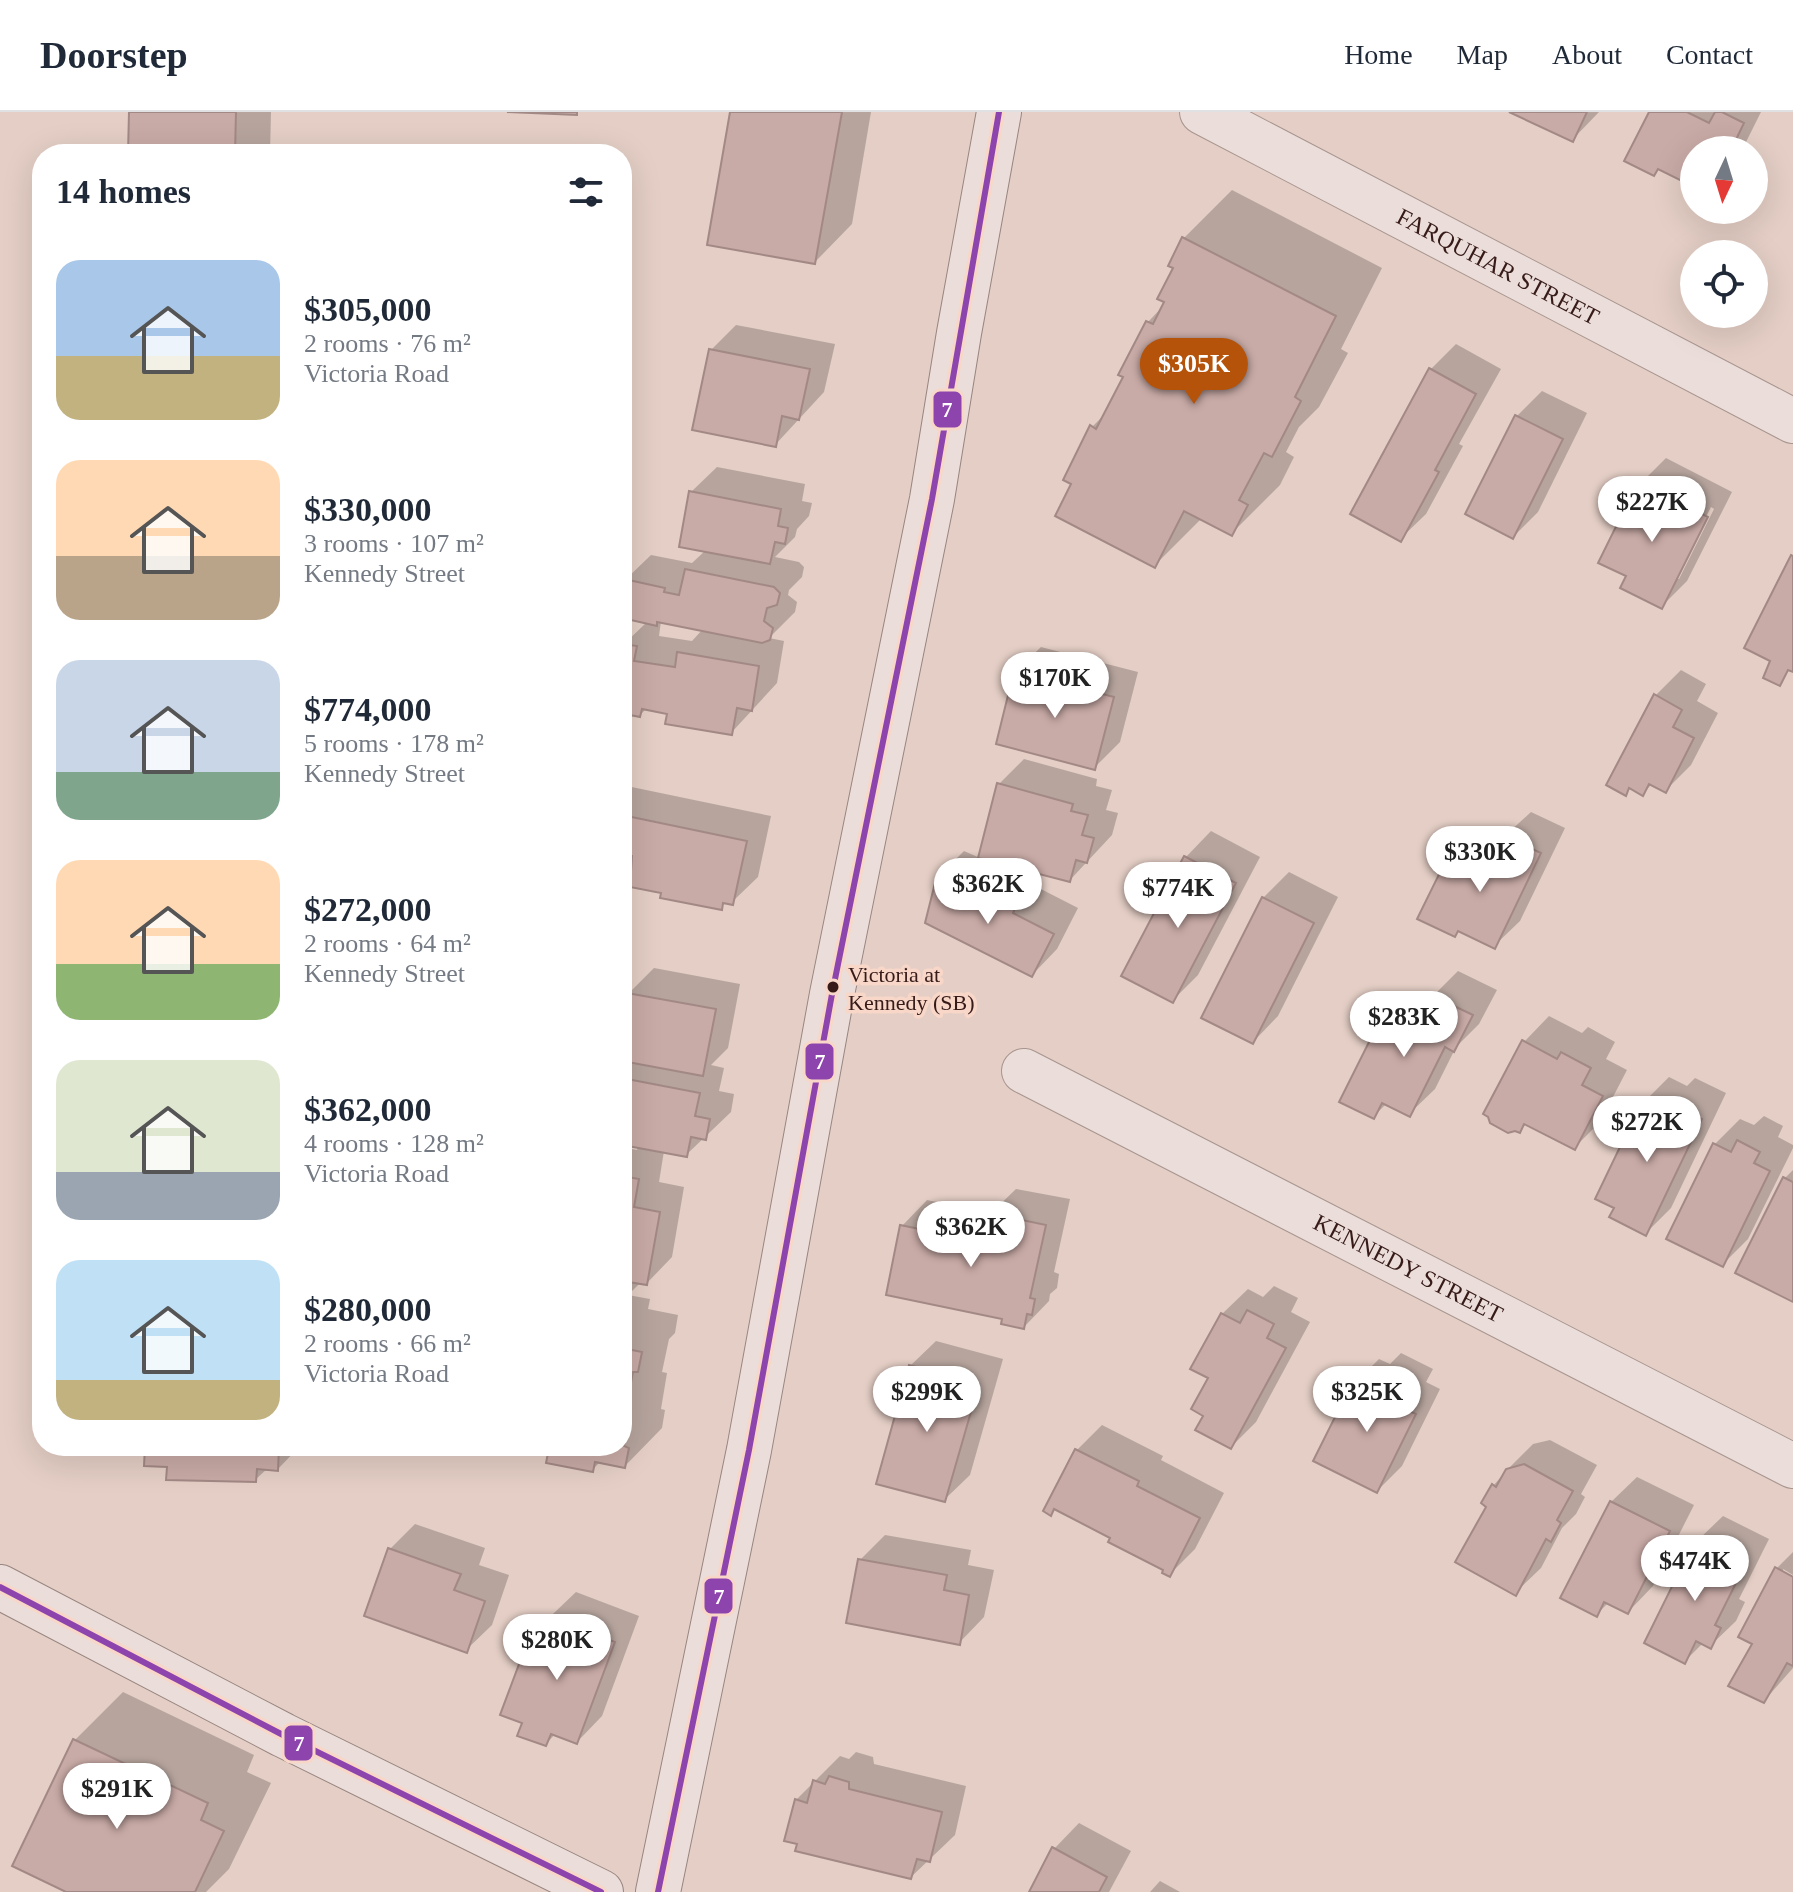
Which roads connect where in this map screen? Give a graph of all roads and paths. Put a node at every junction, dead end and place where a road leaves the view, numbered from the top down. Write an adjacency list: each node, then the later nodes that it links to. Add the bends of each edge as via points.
1 (999, 112): 8 (street, via 932,499)
2 (1202, 112): 3 (street, FARQUHAR STREET)
3 (1793, 421)
4 (1024, 1071): 5 (street, KENNEDY STREET)
5 (1793, 1466)
6 (0, 1587): 7 (street)
7 (601, 1892)
8 (658, 1892)

